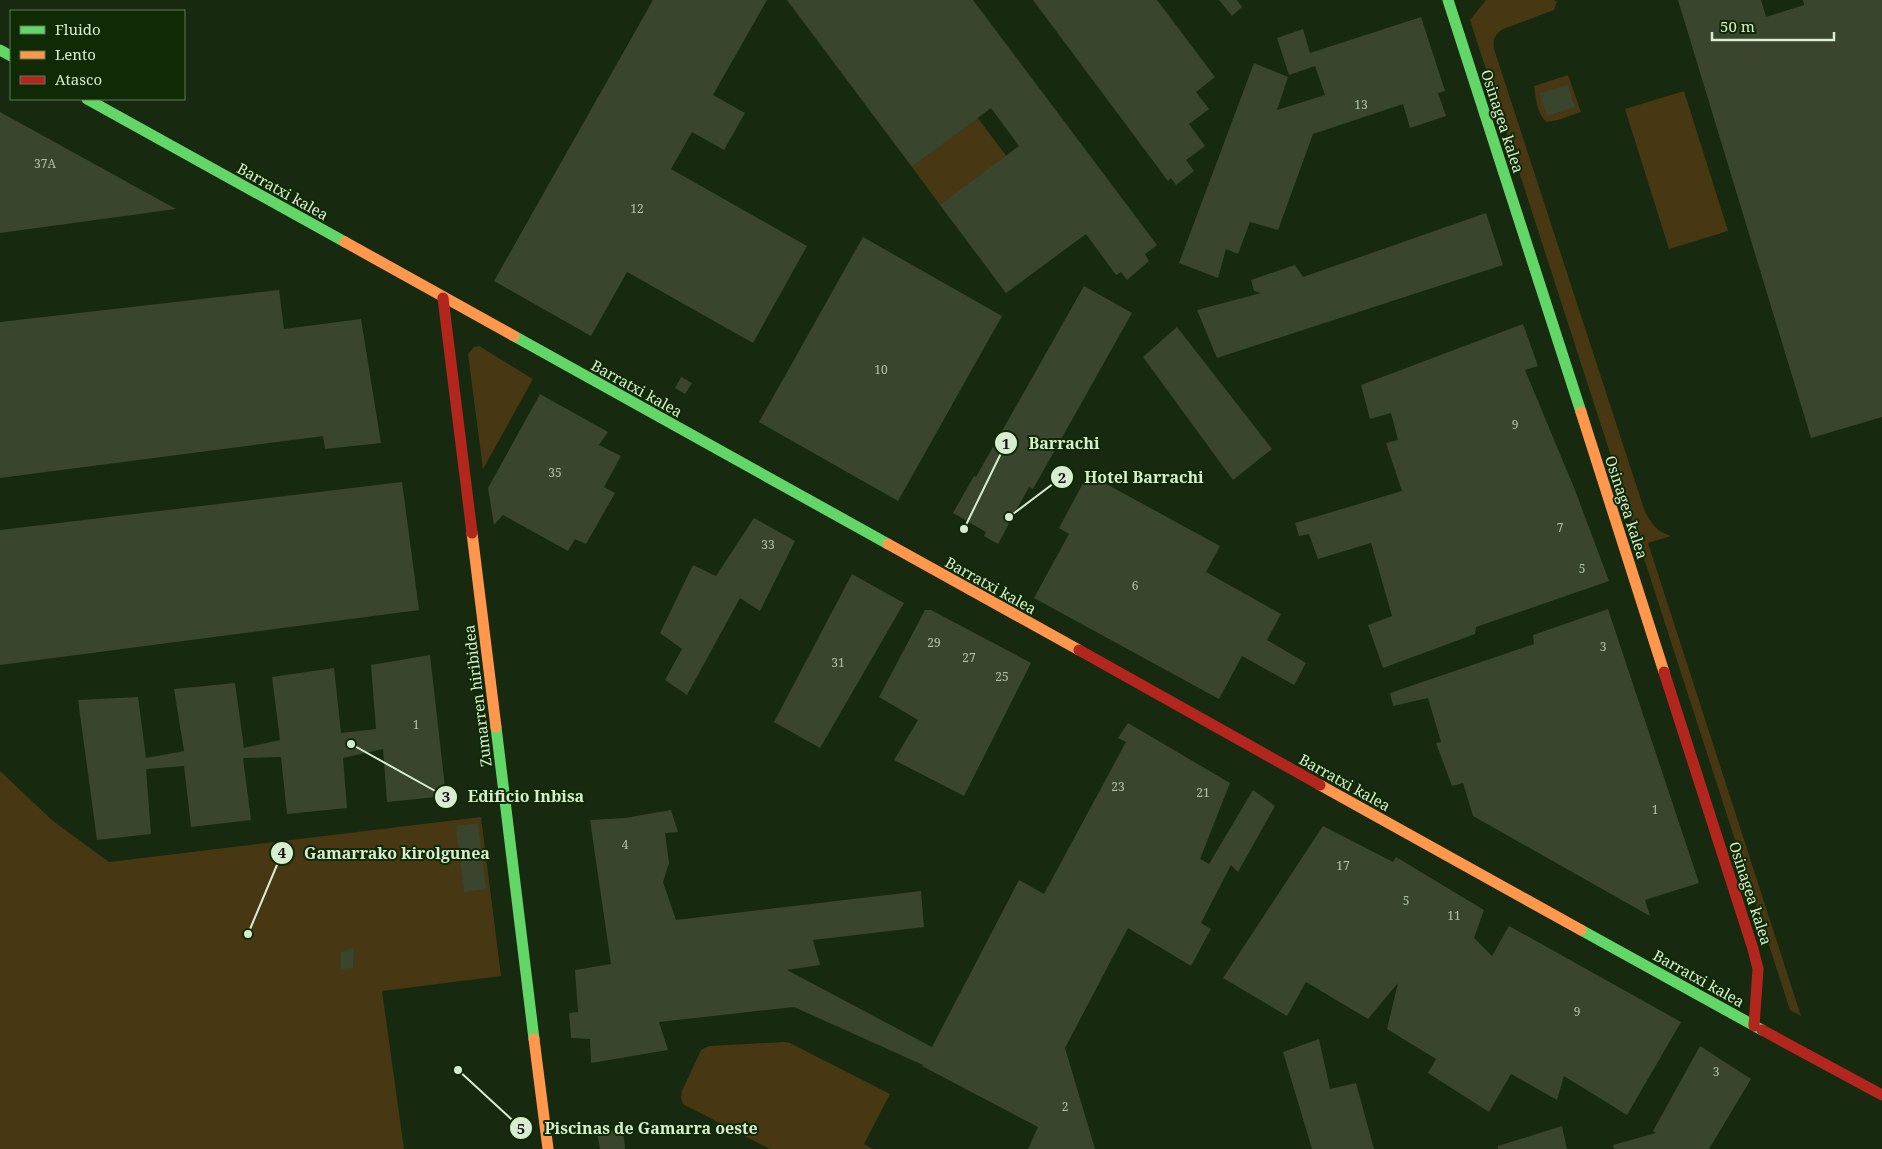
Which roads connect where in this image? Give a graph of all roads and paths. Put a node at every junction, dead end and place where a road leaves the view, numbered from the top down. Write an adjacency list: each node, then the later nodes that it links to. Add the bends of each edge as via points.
1 (1448, 0): 4 (street, Osinagea kalea, via 1753,949 1758,969)
2 (89, 100): 3 (street, Barratxi kalea)
3 (443, 298): 4 (street, Barratxi kalea); 6 (street, Zumarren hiribidea)
4 (1754, 1026): 5 (street, Barratxi kalea)
5 (1882, 1095)
6 (548, 1149)

